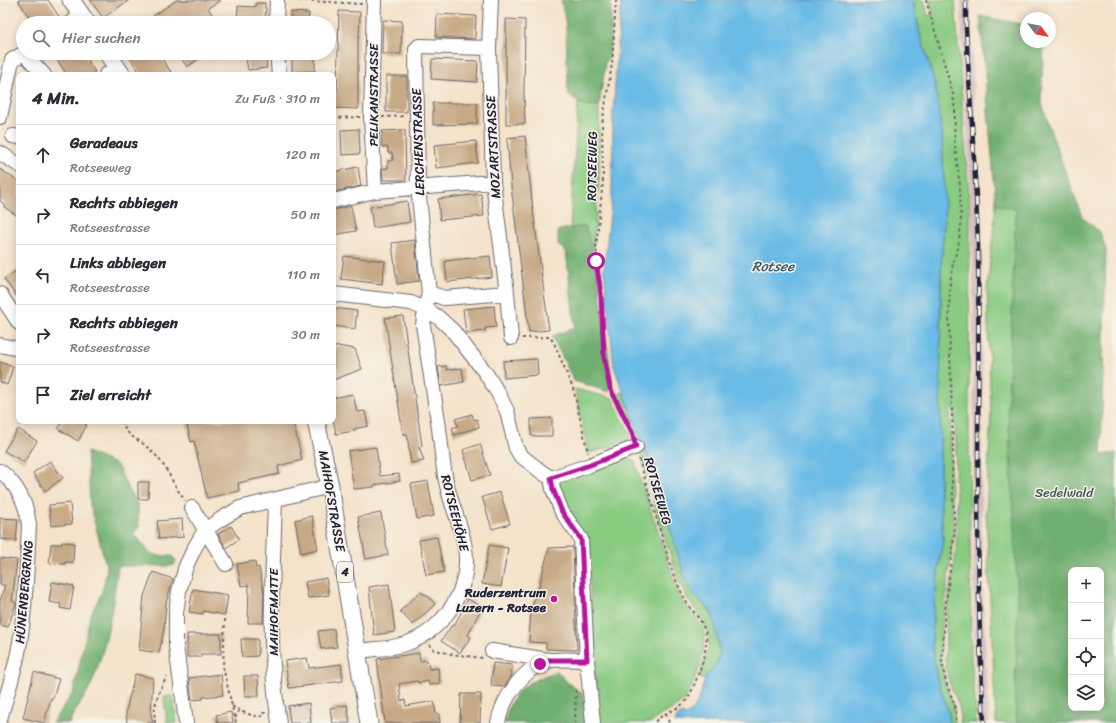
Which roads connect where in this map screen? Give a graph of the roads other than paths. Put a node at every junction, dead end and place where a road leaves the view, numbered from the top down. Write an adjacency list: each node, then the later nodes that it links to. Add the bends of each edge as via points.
1 (71, 0): 5 (main road)
2 (277, 0): 6 (street)
3 (491, 0): 7 (street, MOZARTSTRASSE)
4 (374, 2): 20 (street, PELIKANSTRASSE, via 371,117)
5 (78, 16)
6 (276, 16)
7 (489, 48): 18 (street, MOZARTSTRASSE); 19 (street, LERCHENSTRASSE, via 419,46 416,49)
8 (16, 58): 15 (street, via 12,60)
9 (30, 60): 12 (street)
10 (110, 60): 13 (main road)
11 (278, 60): 14 (street)
12 (41, 72)
13 (115, 72)
14 (279, 72)
15 (0, 117)
16 (0, 153): 17 (street)
17 (16, 163)
18 (493, 182): 19 (street); 22 (street, MOZARTSTRASSE)
19 (418, 187): 20 (street); 25 (street, LERCHENSTRASSE)
20 (376, 191): 21 (street)
21 (336, 200)
22 (507, 293): 25 (street, via 444,298); 28 (street, MOZARTSTRASSE)
23 (0, 294): 27 (street)
24 (336, 294): 26 (street, via 411,303)
25 (429, 294): 26 (street, LERCHENSTRASSE)
26 (425, 309): 34 (street, via 453,331 498,393 507,411 520,455 542,474); 40 (street, ROTSEEHÖHE, via 423,325 446,482 466,557 464,578 443,620 424,634 406,644)
27 (16, 318)
28 (510, 338)
29 (0, 345): 30 (street)
30 (16, 348)
31 (317, 424): 35 (main road, MAIHOFSTRASSE / 4)
32 (636, 447): 34 (street)
33 (0, 471): 44 (street, HÜNENBERGRING, via 9,478 19,493 28,514 29,525 20,643)
34 (551, 478): 43 (street, via 562,512 581,539)
35 (330, 486): 36 (street); 40 (main road, MAIHOFSTRASSE / 4)
36 (275, 500): 38 (street, via 240,508); 46 (street, MAIHOFMATTE, via 272,636)
37 (192, 508): 38 (street)
38 (205, 530): 39 (street); 45 (street, via 186,566 176,613 177,658)
39 (226, 564)
40 (358, 651): 47 (main road, MAIHOFSTRASSE / 4)
41 (490, 655): 42 (street)
42 (549, 660): 43 (street); 48 (street, via 521,678 506,699)
43 (587, 660): 49 (street)
44 (0, 719)
45 (186, 723)
46 (279, 723)
47 (369, 723)
48 (498, 723)
49 (593, 723)

